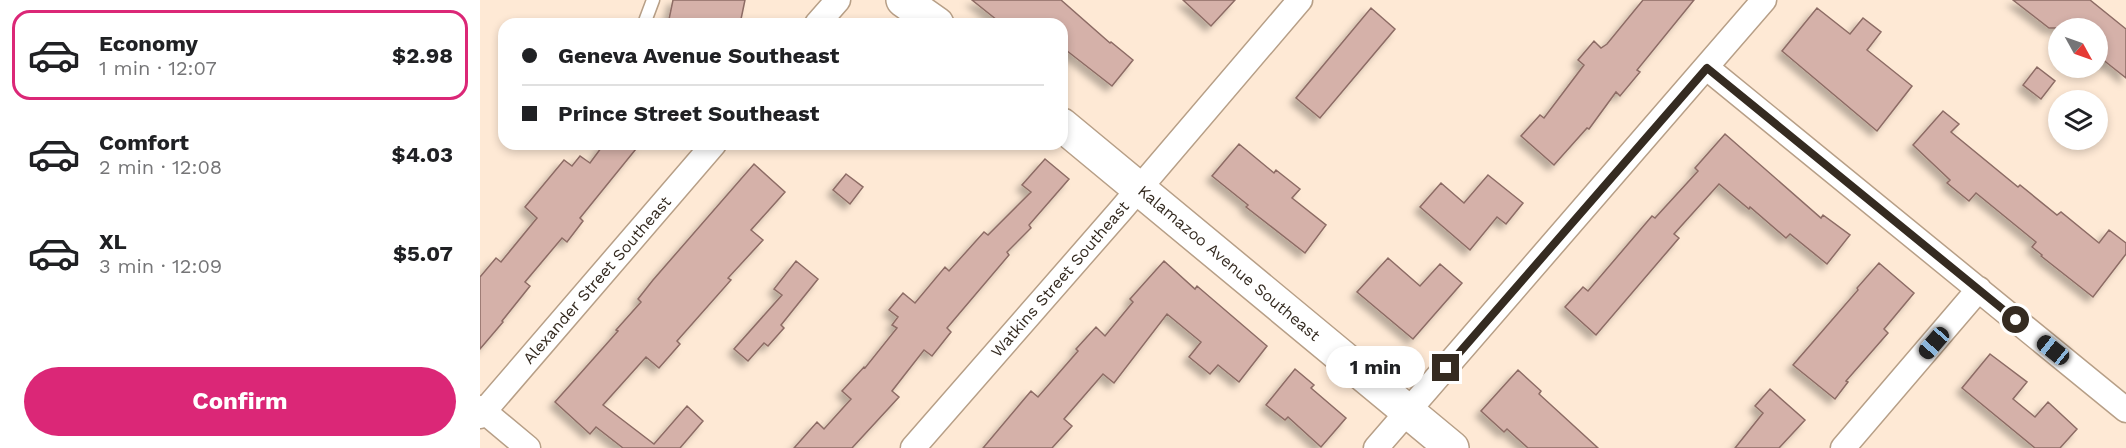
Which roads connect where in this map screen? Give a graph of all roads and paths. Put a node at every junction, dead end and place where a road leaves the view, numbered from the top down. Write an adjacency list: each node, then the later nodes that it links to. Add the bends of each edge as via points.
1 (653, 0): 6 (lane)
2 (838, 0): 7 (street)
3 (903, 0): 8 (street)
4 (1300, 0): 12 (street, Watkins Street Southeast)
5 (1764, 0): 9 (street)
6 (646, 18)
7 (823, 18)
8 (928, 18)
9 (1707, 68): 13 (street); 15 (street)
10 (1068, 130): 12 (street, Kalamazoo Avenue Southeast)
11 (709, 150): 16 (street, Alexander Street Southeast)
12 (1139, 188): 15 (street, Kalamazoo Avenue Southeast); 18 (street, Watkins Street Southeast)
13 (1980, 290): 14 (street); 21 (street)
14 (2126, 410)
15 (1407, 411): 19 (street); 20 (street, Kalamazoo Avenue Southeast)
16 (481, 412): 17 (street)
17 (528, 448)
18 (913, 448)
19 (1376, 448)
20 (1452, 448)
21 (1843, 448)

